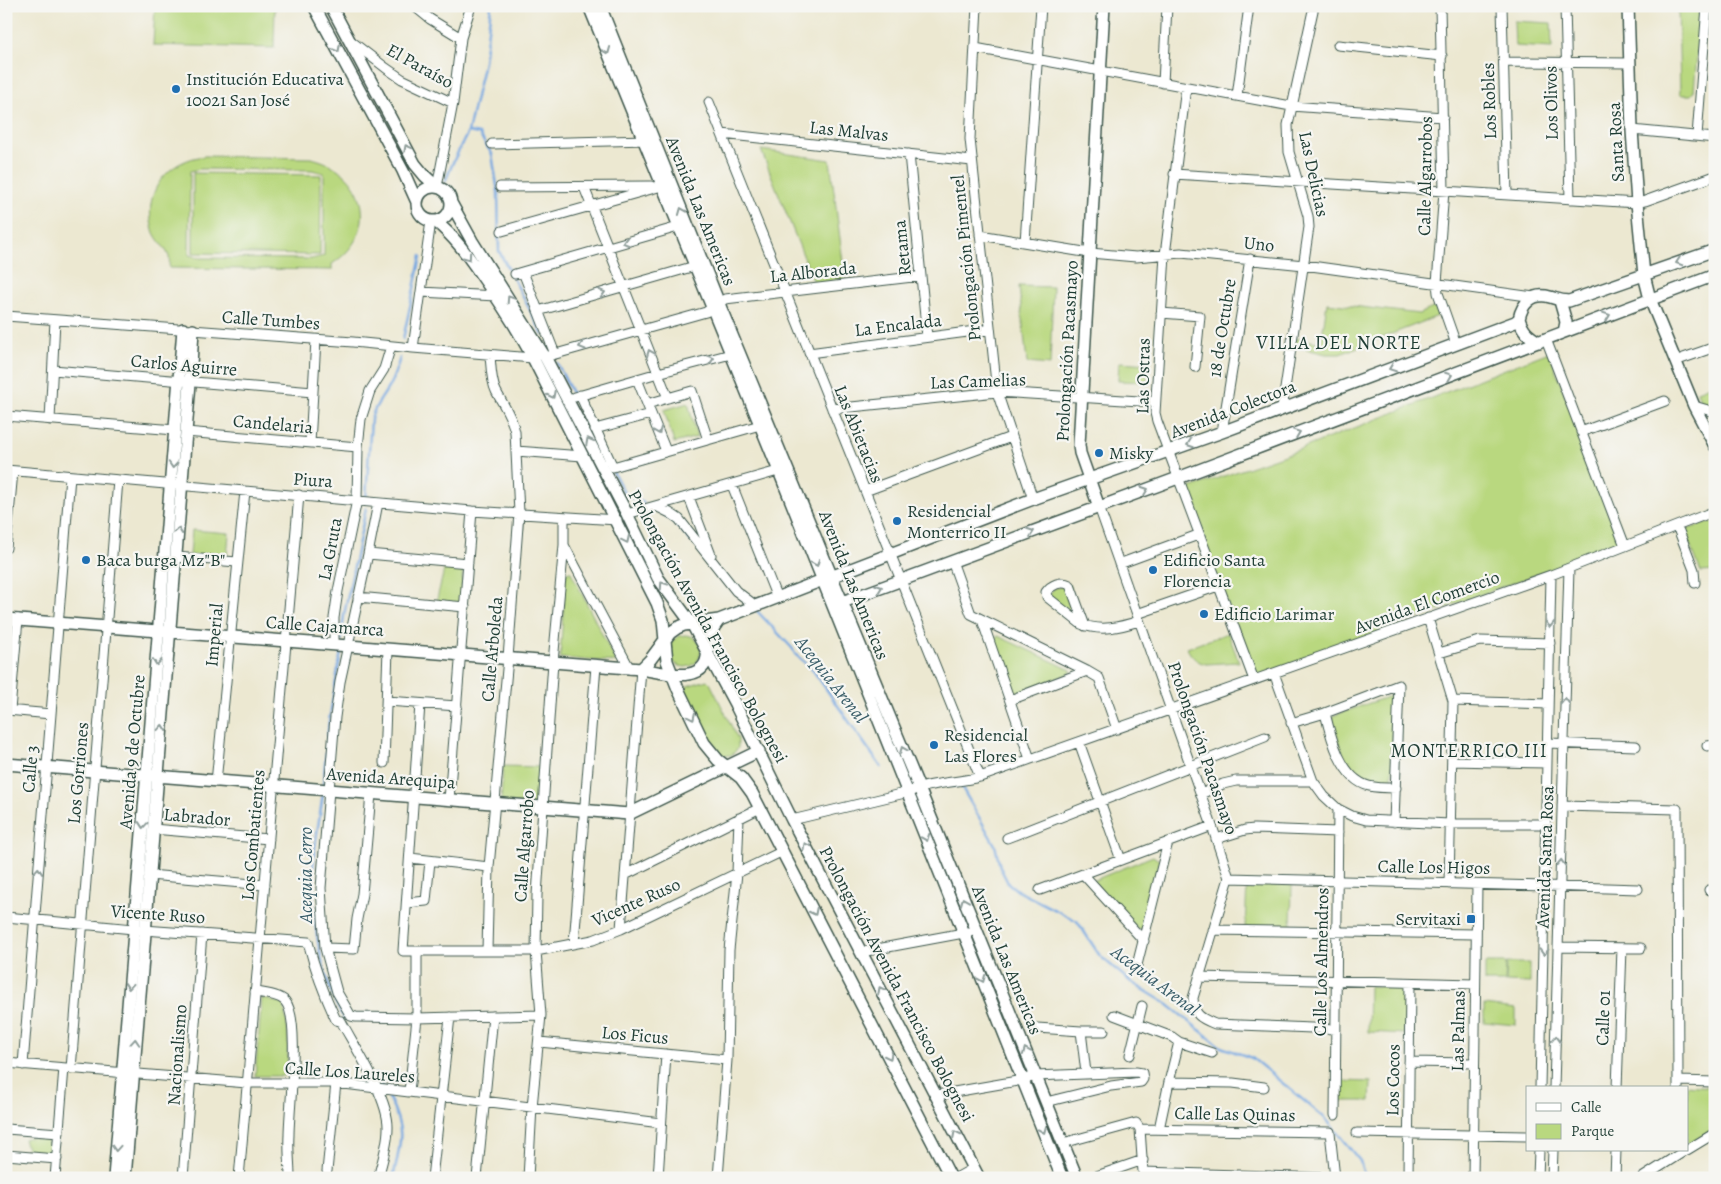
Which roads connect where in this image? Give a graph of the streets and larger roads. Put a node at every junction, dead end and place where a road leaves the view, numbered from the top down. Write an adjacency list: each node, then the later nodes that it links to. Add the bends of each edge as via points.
1 (314, 6): 53 (street, one-way to 53)
2 (331, 6): 18 (street)
3 (414, 6): 19 (street)
4 (471, 6): 19 (street)
5 (589, 6): 39 (street, Avenida Las Americas, one-way to 39)
6 (600, 6): 39 (street, Avenida Las Americas)
7 (977, 6): 21 (street, Prolongación Pimentel)
8 (1041, 6): 23 (street)
9 (1104, 6): 27 (street, Prolongación Pacasmayo)
10 (1167, 6): 28 (street)
11 (1249, 6): 30 (street)
12 (1314, 6): 33 (street, Las Delicias)
13 (1440, 6): 22 (street, Calle Algarrobos)
14 (1502, 6): 24 (street, Los Robles)
15 (1565, 6): 25 (street, Los Olivos)
16 (1628, 6): 26 (street, Santa Rosa)
17 (1707, 6): 37 (street)
18 (348, 38): 32 (street, El Paraíso, via 402,79); 46 (street, one-way to 18, via 415,164)
19 (461, 38): 32 (street)
20 (1338, 45): 22 (street)
21 (975, 48): 23 (street); 42 (street, Prolongación Pimentel)
22 (1442, 56): 34 (street, Calle Algarrobos)
23 (1037, 60): 27 (street); 61 (street)
24 (1504, 62): 25 (street); 51 (street, Los Robles)
25 (1567, 62): 26 (street); 52 (street, Los Olivos)
26 (1630, 63): 35 (street, Santa Rosa)
27 (1100, 72): 28 (street); 64 (street, Prolongación Pacasmayo)
28 (1163, 83): 29 (street)
29 (1186, 87): 30 (street); 43 (street, Las Ostras)
30 (1237, 96): 33 (street)
31 (709, 102): 36 (street, Las Abietacias)
32 (453, 103): 46 (street)
33 (1290, 106): 34 (street); 45 (street, Las Delicias, via 1289,152)
34 (1443, 118): 50 (street, Calle Algarrobos)
35 (1632, 130): 37 (street); 55 (street, Santa Rosa)
36 (722, 134): 41 (street, Las Malvas); 74 (street, Las Abietacias)
37 (1697, 136): 38 (street)
38 (1715, 138)
39 (648, 140): 40 (street); 47 (street, Avenida Las Americas); 80 (street, Avenida Las Americas, one-way to 39)
40 (492, 144)
41 (909, 154): 42 (street, Las Malvas); 71 (street, Retama)
42 (972, 161): 60 (street, Prolongación Pimentel)
43 (1174, 174): 45 (street); 65 (street, Las Ostras)
44 (1715, 176): 55 (street)
45 (1297, 181): 50 (street); 67 (street, Las Delicias, via 1309,227)
46 (437, 186): 53 (street, via 421,192); 54 (street, via 447,192)
47 (662, 186): 49 (street); 56 (street); 58 (street, Avenida Las Americas)
48 (500, 187): 49 (street)
49 (584, 187): 56 (street)
50 (1444, 191): 51 (street); 72 (street, Calle Algarrobos)
51 (1507, 195): 52 (street)
52 (1570, 198): 55 (street)
53 (417, 202): 57 (street, via 419,212)
54 (451, 203): 57 (street, via 445,217); 100 (street, Prolongación Avenida Francisco Bolognesi, one-way to 54, via 472,241)
55 (1637, 203): 69 (street, Santa Rosa)
56 (592, 207): 59 (street); 62 (street)
57 (433, 221): 75 (street); 76 (street, Prolongación Avenida Francisco Bolognesi, one-way to 76, via 455,239)
58 (678, 227): 62 (street, one-way to 62); 68 (street, Avenida Las Americas)
59 (502, 231)
60 (980, 235): 61 (street, Uno); 86 (street, Prolongación Pimentel)
61 (1025, 242): 64 (street, Uno)
62 (608, 247): 73 (street); 81 (street, via 519,273)
63 (1715, 250): 69 (street, one-way to 69)
64 (1090, 253): 65 (street, Uno, via 1136,257); 111 (street, Prolongación Pacasmayo)
65 (1165, 255): 66 (street, Uno, via 1181,253); 82 (street, Las Ostras)
66 (1250, 259): 67 (street, Uno); 127 (street, 18 de Octubre)
67 (1304, 265): 72 (street, Uno); 119 (street, Las Delicias)
68 (695, 266): 73 (street); 80 (street, Avenida Las Americas)
69 (1644, 275): 78 (street, Santa Rosa); 79 (street, via 1569,302)
70 (1715, 275): 78 (street)
71 (921, 276): 74 (street, La Alborada); 90 (street, Retama)
72 (1437, 283): 77 (street, Uno); 93 (street, Calle Algarrobos)
73 (624, 287): 81 (street, one-way to 73); 88 (street)
74 (784, 291): 80 (street, La Alborada, via 725,299); 97 (street, Las Abietacias)
75 (421, 292): 76 (street); 96 (street)
76 (496, 296): 101 (street, Prolongación Avenida Francisco Bolognesi)
77 (1534, 297): 79 (street, via 1543,295); 85 (street, via 1526,302)
78 (1650, 299): 89 (street, one-way to 78); 102 (street, Santa Rosa)
79 (1560, 301): 89 (street, via 1566,322)
80 (715, 305): 88 (street, La Alborada, via 706,312); 98 (street, Avenida Las Americas); 138 (street, Avenida Las Americas)
81 (538, 311): 100 (street)
82 (1161, 313): 103 (street, via 1200,316); 115 (street, Las Ostras)
83 (6, 316): 84 (street, Calle Tumbes)
84 (55, 320): 87 (street, Calle Tumbes); 104 (street)
85 (1519, 320): 92 (street, via 1528,336); 93 (street, Avenida Colectora)
86 (990, 329): 90 (street, La Encalada); 109 (street, Prolongación Pimentel)
87 (188, 330): 91 (street, Calle Tumbes); 107 (street, Avenida 9 de Octubre)
88 (641, 330): 100 (street, La Alborada, one-way to 100); 105 (street, one-way to 88)
89 (1564, 332): 92 (street)
90 (927, 338): 97 (street, La Encalada)
91 (316, 340): 94 (street, Calle Tumbes); 108 (street)
92 (1543, 341): 128 (street); 141 (street, one-way to 92)
93 (1456, 344): 119 (street, Avenida Colectora, one-way to 119)
94 (390, 346): 96 (street, Calle Tumbes); 133 (street, La Gruta, via 384,368 364,406)
95 (1715, 347): 102 (street)
96 (413, 348): 99 (street, Calle Tumbes)
97 (809, 353): 118 (street, Las Abietacias)
98 (731, 354): 105 (street, one-way to 98); 124 (street, Avenida Las Americas)
99 (490, 355): 101 (street, Calle Tumbes); 134 (street, Calle Arboleda, via 495,389 513,422)
100 (550, 355): 113 (street, Prolongación Avenida Francisco Bolognesi)
101 (533, 358): 137 (street, Prolongación Avenida Francisco Bolognesi, one-way to 137)
102 (1675, 361): 117 (street, Santa Rosa)
103 (1195, 367)
104 (52, 370): 107 (street, Carlos Aguirre); 123 (street)
105 (658, 372): 106 (street); 112 (street)
106 (637, 378): 110 (street); 116 (street)
107 (185, 382): 108 (street, Carlos Aguirre); 126 (street, Avenida 9 de Octubre)
108 (313, 392): 131 (street)
109 (997, 392): 111 (street, Las Camelias); 118 (street, Las Camelias); 129 (street, Prolongación Pimentel)
110 (580, 395): 113 (street); 125 (street)
111 (1081, 397): 115 (street, Las Camelias); 142 (street, Prolongación Pacasmayo, via 1080,454)
112 (668, 398): 116 (street); 130 (street, via 692,392)
113 (568, 400): 159 (street, Prolongación Avenida Francisco Bolognesi, one-way to 113)
114 (1665, 401): 128 (street)
115 (1155, 402): 136 (street, Las Ostras, via 1157,421)
116 (647, 404): 121 (street)
117 (1694, 406): 120 (street); 132 (street, Santa Rosa)
118 (832, 409): 147 (street, Las Abietacias)
119 (1282, 409): 127 (street, Avenida Colectora)
120 (1715, 412)
121 (651, 414): 125 (street); 135 (street, one-way to 135)
122 (6, 416): 123 (street, Candelaria)
123 (50, 420): 126 (street, Candelaria)
124 (760, 425): 130 (street); 138 (street, Avenida Las Americas)
125 (595, 429): 135 (street, via 613,467)
126 (181, 431): 131 (street, Candelaria); 145 (street, Avenida 9 de Octubre)
127 (1222, 432): 136 (street, Avenida Colectora, one-way to 136)
128 (1581, 432): 163 (street)
129 (1011, 437): 147 (street); 151 (street, Prolongación Pimentel)
130 (708, 440): 135 (street)
131 (310, 443): 133 (street, Candelaria)
132 (1715, 446)
133 (358, 447): 150 (street, La Gruta)
134 (516, 451): 137 (street); 157 (street, Calle Arboleda)
135 (666, 451)
136 (1168, 452): 141 (street, Las Ostras); 142 (street, Avenida Colectora)
137 (583, 456): 159 (street, Prolongación Avenida Francisco Bolognesi)
138 (783, 470): 144 (street, Piura); 175 (street, Avenida Las Americas)
139 (9, 471): 140 (street, Piura); 164 (street)
140 (70, 476): 143 (street, Piura); 190 (street, Calle 3)
141 (1178, 478): 154 (street, one-way to 141); 161 (street, Las Ostras)
142 (1089, 479): 151 (street, Avenida Colectora); 154 (street, Prolongación Pacasmayo)
143 (118, 480): 145 (street, Piura); 193 (street, Los Gorriones)
144 (732, 485): 149 (street, Piura); 180 (street)
145 (176, 486): 146 (street, Piura); 167 (street, Avenida 9 de Octubre, one-way to 145); 194 (street, Avenida 9 de Octubre)
146 (245, 491): 148 (street, Piura); 169 (street, Imperial)
147 (864, 491): 166 (street, Las Abietacias)
148 (299, 495): 150 (street, Piura); 197 (street, Los Combatientes)
149 (689, 497): 153 (street, Piura); 171 (street)
150 (360, 500): 152 (street, Piura); 199 (street, La Gruta, via 334,618)
151 (1033, 500): 166 (street, Avenida Colectora)
152 (378, 503): 155 (street, Piura); 165 (street)
153 (656, 506): 159 (street, Piura); 171 (street, via 679,519)
154 (1099, 507): 168 (street, one-way to 154); 172 (street, Prolongación Pacasmayo)
155 (472, 511): 157 (street, Piura); 170 (street)
156 (1715, 511): 160 (street, Avenida El Comercio)
157 (519, 513): 158 (street, Piura); 204 (street, Calle Arboleda)
158 (564, 517): 159 (street, Piura); 162 (street, Calle Algarrobo)
159 (622, 517): 191 (street, Prolongación Avenida Francisco Bolognesi, one-way to 159, via 658,578); 196 (street, Prolongación Avenida Francisco Bolognesi, one-way to 196, via 663,620)
160 (1677, 526): 163 (street, Avenida El Comercio); 177 (street)
161 (1198, 535): 172 (street); 178 (street, Las Ostras)
162 (564, 545): 205 (street, Calle Algarrobo); 207 (street)
163 (1625, 546): 173 (street, Avenida El Comercio)
164 (6, 548)
165 (368, 554): 170 (street); 179 (street)
166 (890, 554): 175 (street, Avenida Colectora); 176 (street, Las Abietacias)
167 (176, 557): 169 (street); 194 (street, Avenida 9 de Octubre)
168 (952, 561): 176 (street); 189 (street, via 971,614)
169 (237, 562): 195 (street, Imperial)
170 (468, 563): 183 (street)
171 (714, 563): 182 (street, via 736,591)
172 (1119, 564): 184 (street, Prolongación Pacasmayo)
173 (1568, 568): 174 (street, Avenida El Comercio); 227 (street, Avenida Santa Rosa, one-way to 173)
174 (1551, 575): 185 (street, Avenida El Comercio); 198 (street, Avenida Santa Rosa, one-way to 198)
175 (828, 579): 180 (street, Avenida Colectora); 181 (street, Avenida Las Americas)
176 (900, 580): 181 (street, one-way to 176); 240 (street, Las Abietacias)
177 (1696, 583)
178 (1218, 586): 184 (street); 211 (street, Las Ostras)
179 (358, 597): 183 (street); 199 (street)
180 (777, 598): 182 (street, Avenida Colectora)
181 (838, 603): 245 (street, Avenida Las Americas)
182 (756, 606): 188 (street, Avenida Colectora)
183 (465, 607): 203 (street)
184 (1138, 617): 192 (street, via 1117,628); 219 (street, Prolongación Pacasmayo)
185 (1428, 618): 202 (street); 210 (street, Avenida El Comercio)
186 (6, 619): 187 (street, Calle Cajamarca)
187 (18, 620): 190 (street, Calle Cajamarca); 218 (street)
188 (719, 620): 191 (street, Avenida Colectora); 201 (street, via 709,636)
189 (982, 620): 208 (street); 212 (street)
190 (58, 623): 193 (street, Calle Cajamarca); 221 (street, Calle 3)
191 (692, 624): 196 (street, via 677,628); 201 (street, Prolongación Avenida Francisco Bolognesi)
192 (1085, 626): 192 (street, via 1070,584 1050,586 1047,597)
193 (106, 627): 194 (street, Calle Cajamarca); 238 (street, Los Gorriones)
194 (165, 631): 195 (street, Calle Cajamarca); 239 (street, Avenida 9 de Octubre)
195 (230, 636): 197 (street, Calle Cajamarca); 241 (street, Imperial)
196 (665, 639): 207 (street, via 650,660); 209 (street, Prolongación Avenida Francisco Bolognesi)
197 (287, 641): 199 (street, Calle Cajamarca); 243 (street, Los Combatientes)
198 (1550, 643): 202 (street, via 1480,641); 216 (street, Avenida Santa Rosa)
199 (341, 645): 200 (street, Calle Cajamarca); 246 (street, via 340,682)
200 (388, 649): 203 (street, Calle Cajamarca); 213 (street)
201 (708, 653): 209 (street, Calle Cajamarca, via 697,671 684,675); 229 (street, Prolongación Avenida Francisco Bolognesi)
202 (1439, 653): 214 (street)
203 (461, 654): 204 (street, Calle Cajamarca); 217 (street)
204 (508, 658): 205 (street, Calle Cajamarca); 252 (street, Calle Arboleda)
205 (554, 662): 206 (street, Calle Cajamarca); 254 (street, Calle Algarrobo)
206 (596, 666): 207 (street, Calle Cajamarca); 257 (street)
207 (636, 669): 209 (street, Calle Cajamarca); 258 (street)
208 (1087, 670): 212 (street); 223 (street, via 1099,678)
209 (671, 673): 235 (street, Prolongación Avenida Francisco Bolognesi, one-way to 235, via 704,743)
210 (1274, 673): 211 (street, Avenida El Comercio); 222 (street)
211 (1254, 680): 219 (street, Avenida El Comercio)
212 (1010, 700): 230 (street)
213 (387, 701): 215 (street); 232 (street)
214 (1453, 701): 216 (street); 231 (street)
215 (420, 704): 217 (street); 249 (street)
216 (1548, 704): 226 (street, Avenida Santa Rosa)
217 (457, 706): 250 (street)
218 (8, 710): 221 (street)
219 (1171, 710): 223 (street, Avenida El Comercio); 236 (street, Prolongación Pacasmayo)
220 (1325, 713): 222 (street); 244 (street, via 1342,764 1348,772 1370,786); 244 (street, via 1399,685)
221 (51, 714): 237 (street, Calle 3)
222 (1291, 724): 242 (street)
223 (1117, 729): 225 (street, Avenida El Comercio)
224 (1265, 737): 236 (street)
225 (1079, 742): 230 (street, Avenida El Comercio); 251 (street)
226 (1547, 743): 227 (street); 233 (street, Avenida Santa Rosa)
227 (1564, 744): 228 (street); 253 (street, Avenida Santa Rosa)
228 (1636, 746)
229 (759, 751): 235 (street, Avenida Arequipa); 260 (street, Prolongación Avenida Francisco Bolognesi)
230 (1030, 759): 240 (street, Avenida El Comercio)
231 (1452, 761): 233 (street); 262 (street)
232 (384, 763)
233 (1547, 763): 263 (street, Avenida Santa Rosa)
234 (6, 764): 237 (street, Avenida Arequipa)
235 (728, 767): 255 (street, Prolongación Avenida Francisco Bolognesi, via 746,784); 258 (street, Avenida Arequipa)
236 (1191, 767): 248 (street, Prolongación Pacasmayo); 251 (street)
237 (47, 768): 238 (street, Avenida Arequipa); 291 (street, Calle 3, one-way to 237)
238 (94, 772): 239 (street, Avenida Arequipa); 292 (street, Los Gorriones)
239 (152, 776): 241 (street, Avenida Arequipa); 265 (street, Avenida 9 de Octubre); 294 (street, Avenida 9 de Octubre, one-way to 294)
240 (980, 777): 245 (street, Avenida El Comercio)
241 (216, 782): 243 (street, Avenida Arequipa)
242 (1313, 782): 248 (street, via 1236,782); 256 (street)
243 (274, 786): 246 (street, Avenida Arequipa); 268 (street, Los Combatientes)
244 (1396, 788): 261 (street)
245 (914, 790): 260 (street); 295 (street, Avenida Las Americas, one-way to 245); 299 (street, Avenida Las Americas, one-way to 299)
246 (323, 791): 247 (street, Avenida Arequipa); 305 (street, via 321,888)
247 (371, 794): 249 (street, Avenida Arequipa); 305 (street, via 354,949)
248 (1201, 794): 264 (street, Prolongación Pacasmayo)
249 (414, 798): 250 (street, Avenida Arequipa); 272 (street)
250 (449, 800): 252 (street, Avenida Arequipa)
251 (1100, 802): 267 (street); 274 (street)
252 (494, 804): 254 (street, Avenida Arequipa); 275 (street, Calle Arboleda)
253 (1562, 806): 286 (street, Avenida Santa Rosa, one-way to 253); 350 (street, via 1677,809)
254 (543, 808): 257 (street, Avenida Arequipa); 310 (street, Calle Algarrobo)
255 (760, 808): 259 (street); 271 (street, Prolongación Avenida Francisco Bolognesi)
256 (1338, 809): 261 (street, via 1366,820); 266 (street, Calle Los Almendros)
257 (586, 811): 258 (street, Avenida Arequipa); 303 (street)
258 (629, 814): 279 (street)
259 (739, 818): 276 (street); 279 (street)
260 (792, 820): 311 (street, Prolongación Avenida Francisco Bolognesi, one-way to 260)
261 (1394, 822): 262 (street)
262 (1450, 824): 263 (street); 282 (street)
263 (1546, 824): 285 (street, Avenida Santa Rosa)
264 (1212, 826): 269 (street, Prolongación Pacasmayo); 270 (street)
265 (152, 829): 268 (street, Labrador); 278 (street, Avenida 9 de Octubre)
266 (1338, 832): 269 (street, via 1254,829); 281 (street, Calle Los Almendros)
267 (1006, 838)
268 (269, 839): 283 (street, Los Combatientes)
269 (1216, 839): 280 (street, Prolongación Pacasmayo)
270 (1168, 842): 274 (street); 302 (street)
271 (783, 851): 276 (street, Vicente Ruso); 399 (street, Prolongación Avenida Francisco Bolognesi, one-way to 399)
272 (410, 858): 273 (street); 289 (street)
273 (430, 860): 275 (street); 289 (street, via 426,901)
274 (1121, 860): 277 (street)
275 (490, 867): 309 (street, Calle Arboleda)
276 (737, 873): 293 (street, Vicente Ruso); 334 (street, via 729,950)
277 (1083, 874): 287 (street); 302 (street)
278 (149, 875): 283 (street); 294 (street, Avenida 9 de Octubre)
279 (625, 875): 293 (street)
280 (1229, 878): 281 (street, Calle Los Higos); 296 (street)
281 (1338, 881): 282 (street, Calle Los Higos); 297 (street, Calle Los Almendros)
282 (1449, 884): 284 (street, Calle Los Higos)
283 (265, 885): 301 (street, Los Combatientes)
284 (1477, 885): 285 (street, Calle Los Higos); 300 (street, Las Palmas)
285 (1545, 886): 286 (street, Calle Los Higos); 351 (street, Avenida Santa Rosa, one-way to 351)
286 (1560, 886): 288 (street, Calle Los Higos); 304 (street, Avenida Santa Rosa)
287 (1040, 890)
288 (1638, 890)
289 (407, 903): 308 (street, Vicente Ruso, via 403,951)
290 (6, 917): 291 (street, Vicente Ruso)
291 (34, 919): 292 (street, Vicente Ruso); 338 (street, Calle 3)
292 (82, 924): 294 (street, Vicente Ruso); 339 (street, Los Gorriones)
293 (621, 929): 303 (street, Vicente Ruso, via 593,940)
294 (139, 930): 298 (street, Vicente Ruso); 340 (street, Avenida 9 de Octubre)
295 (976, 930): 299 (street); 342 (street, Avenida Las Americas, one-way to 295)
296 (1213, 930): 297 (street); 313 (street)
297 (1337, 932): 300 (street); 314 (street, Calle Los Almendros)
298 (202, 934): 301 (street, Vicente Ruso); 343 (street, Nacionalismo)
299 (964, 934): 311 (street); 344 (street, Avenida Las Americas, one-way to 344)
300 (1476, 934): 316 (street, Las Palmas)
301 (260, 938): 317 (street, Los Combatientes); 355 (street, Vicente Ruso, via 308,942 316,975 336,1020 341,1021)
302 (1144, 941): 312 (street)
303 (574, 943): 310 (street, Vicente Ruso)
304 (1558, 947): 306 (street); 352 (street, Avenida Santa Rosa, one-way to 304)
305 (325, 948): 323 (street, via 337,992 351,1016)
306 (1622, 948): 307 (street); 353 (street, Calle 01)
307 (1641, 948)
308 (417, 951): 309 (street, Vicente Ruso); 323 (street)
309 (487, 951): 310 (street, Vicente Ruso)
310 (536, 951): 319 (street, Calle Algarrobo)
311 (861, 952): 357 (street, Prolongación Avenida Francisco Bolognesi, one-way to 311)
312 (1136, 969)
313 (1199, 977): 314 (street); 326 (street, via 1193,1009 1202,1019 1215,1024)
314 (1336, 980): 315 (street); 326 (street, Calle Los Almendros)
315 (1410, 983): 316 (street); 335 (street, Los Cocos)
316 (1475, 984): 337 (street, Las Palmas)
317 (256, 992): 347 (street, Los Combatientes); 348 (street, via 284,1000 290,1011 293,1031)
318 (1142, 1006): 324 (street)
319 (542, 1015): 321 (street); 329 (street, Calle Algarrobo)
320 (1114, 1015): 324 (street)
321 (493, 1016): 322 (street); 359 (street)
322 (450, 1017): 323 (street); 358 (street)
323 (417, 1018): 356 (street)
324 (1137, 1024): 330 (street); 333 (street)
325 (1037, 1028): 328 (street)
326 (1336, 1029): 362 (street, Calle Los Almendros)
327 (1104, 1030): 328 (street)
328 (1081, 1031): 341 (street)
329 (539, 1042): 332 (street, Los Ficus); 361 (street, Calle Algarrobo)
330 (1179, 1042): 331 (street); 345 (street)
331 (1212, 1052)
332 (666, 1054): 334 (street, Los Ficus); 363 (street)
333 (1130, 1055)
334 (727, 1060): 398 (street)
335 (1409, 1062): 337 (street); 369 (street, Los Cocos)
336 (6, 1063): 338 (street, Calle Los Laureles)
337 (1474, 1063): 371 (street, Las Palmas)
338 (23, 1065): 339 (street, Calle Los Laureles)
339 (68, 1068): 340 (street, Calle Los Laureles); 367 (street, Los Gorriones)
340 (128, 1073): 343 (street, Calle Los Laureles); 388 (street, Avenida 9 de Octubre, one-way to 388); 389 (street, Avenida 9 de Octubre)
341 (1086, 1073): 342 (street); 360 (street, via 1141,1072 1142,1079 1141,1082)
342 (1035, 1076): 344 (street); 360 (street, Avenida Las Americas)
343 (191, 1079): 347 (street, Calle Los Laureles); 390 (street, Nacionalismo)
344 (1022, 1080): 357 (street); 401 (street, Avenida Las Americas, one-way to 401)
345 (1168, 1082): 354 (street); 365 (street)
346 (1715, 1082): 350 (street)
347 (247, 1083): 348 (street, Calle Los Laureles); 391 (street, Los Combatientes)
348 (291, 1083): 349 (street, Calle Los Laureles); 392 (street)
349 (336, 1084): 355 (street, Calle Los Laureles); 382 (street)
350 (1678, 1084)
351 (1540, 1086)
352 (1554, 1086)
353 (1617, 1086)
354 (1264, 1087)
355 (382, 1089): 356 (street, Calle Los Laureles); 393 (street, via 388,1128)
356 (409, 1092): 358 (street, Calle Los Laureles)
357 (937, 1095): 383 (street, Prolongación Avenida Francisco Bolognesi, one-way to 357)
358 (441, 1096): 359 (street, Calle Los Laureles); 394 (street)
359 (484, 1101): 361 (street, Calle Los Laureles); 395 (street)
360 (1046, 1102): 373 (street, Avenida Las Americas)
361 (532, 1107): 363 (street, Calle Los Laureles); 396 (street, Calle Algarrobo)
362 (1335, 1115)
363 (661, 1123): 397 (street)
364 (1140, 1129): 365 (street, Calle Las Quinas); 373 (street, Calle Las Quinas, via 1136,1123); 381 (street)
365 (1159, 1129): 405 (street, Calle Las Quinas, via 1330,1132)
366 (6, 1130): 367 (street)
367 (59, 1133): 380 (street, Los Gorriones)
368 (1357, 1133): 369 (street)
369 (1408, 1134): 371 (street); 406 (street, Los Cocos)
370 (1715, 1134): 374 (street)
371 (1473, 1135): 372 (street); 407 (street, Las Palmas)
372 (1526, 1136)
373 (1063, 1143): 402 (street, Avenida Las Americas)
374 (1688, 1149)
375 (1539, 1152): 408 (street)
376 (1553, 1152): 409 (street)
377 (1616, 1152): 410 (street)
378 (1677, 1153): 411 (street)
379 (6, 1155): 380 (street)
380 (57, 1159): 387 (street, Los Gorriones)
381 (1143, 1160): 384 (street, via 1144,1172); 403 (street)
382 (327, 1171)
383 (976, 1173): 400 (street)
384 (1221, 1176): 385 (street)
385 (1257, 1176): 386 (street)
386 (1295, 1177): 404 (street)
387 (55, 1178)
388 (114, 1178)
389 (125, 1178)
390 (183, 1178)
391 (239, 1178)
392 (290, 1178)
393 (378, 1178)
394 (432, 1178)
395 (477, 1178)
396 (528, 1178)
397 (658, 1178)
398 (718, 1178)
399 (952, 1178)
400 (956, 1178)
401 (1062, 1178)
402 (1077, 1178)
403 (1091, 1178)
404 (1330, 1178)
405 (1335, 1178)
406 (1408, 1178)
407 (1473, 1178)
408 (1538, 1178)
409 (1552, 1178)
410 (1615, 1178)
411 (1642, 1178)

